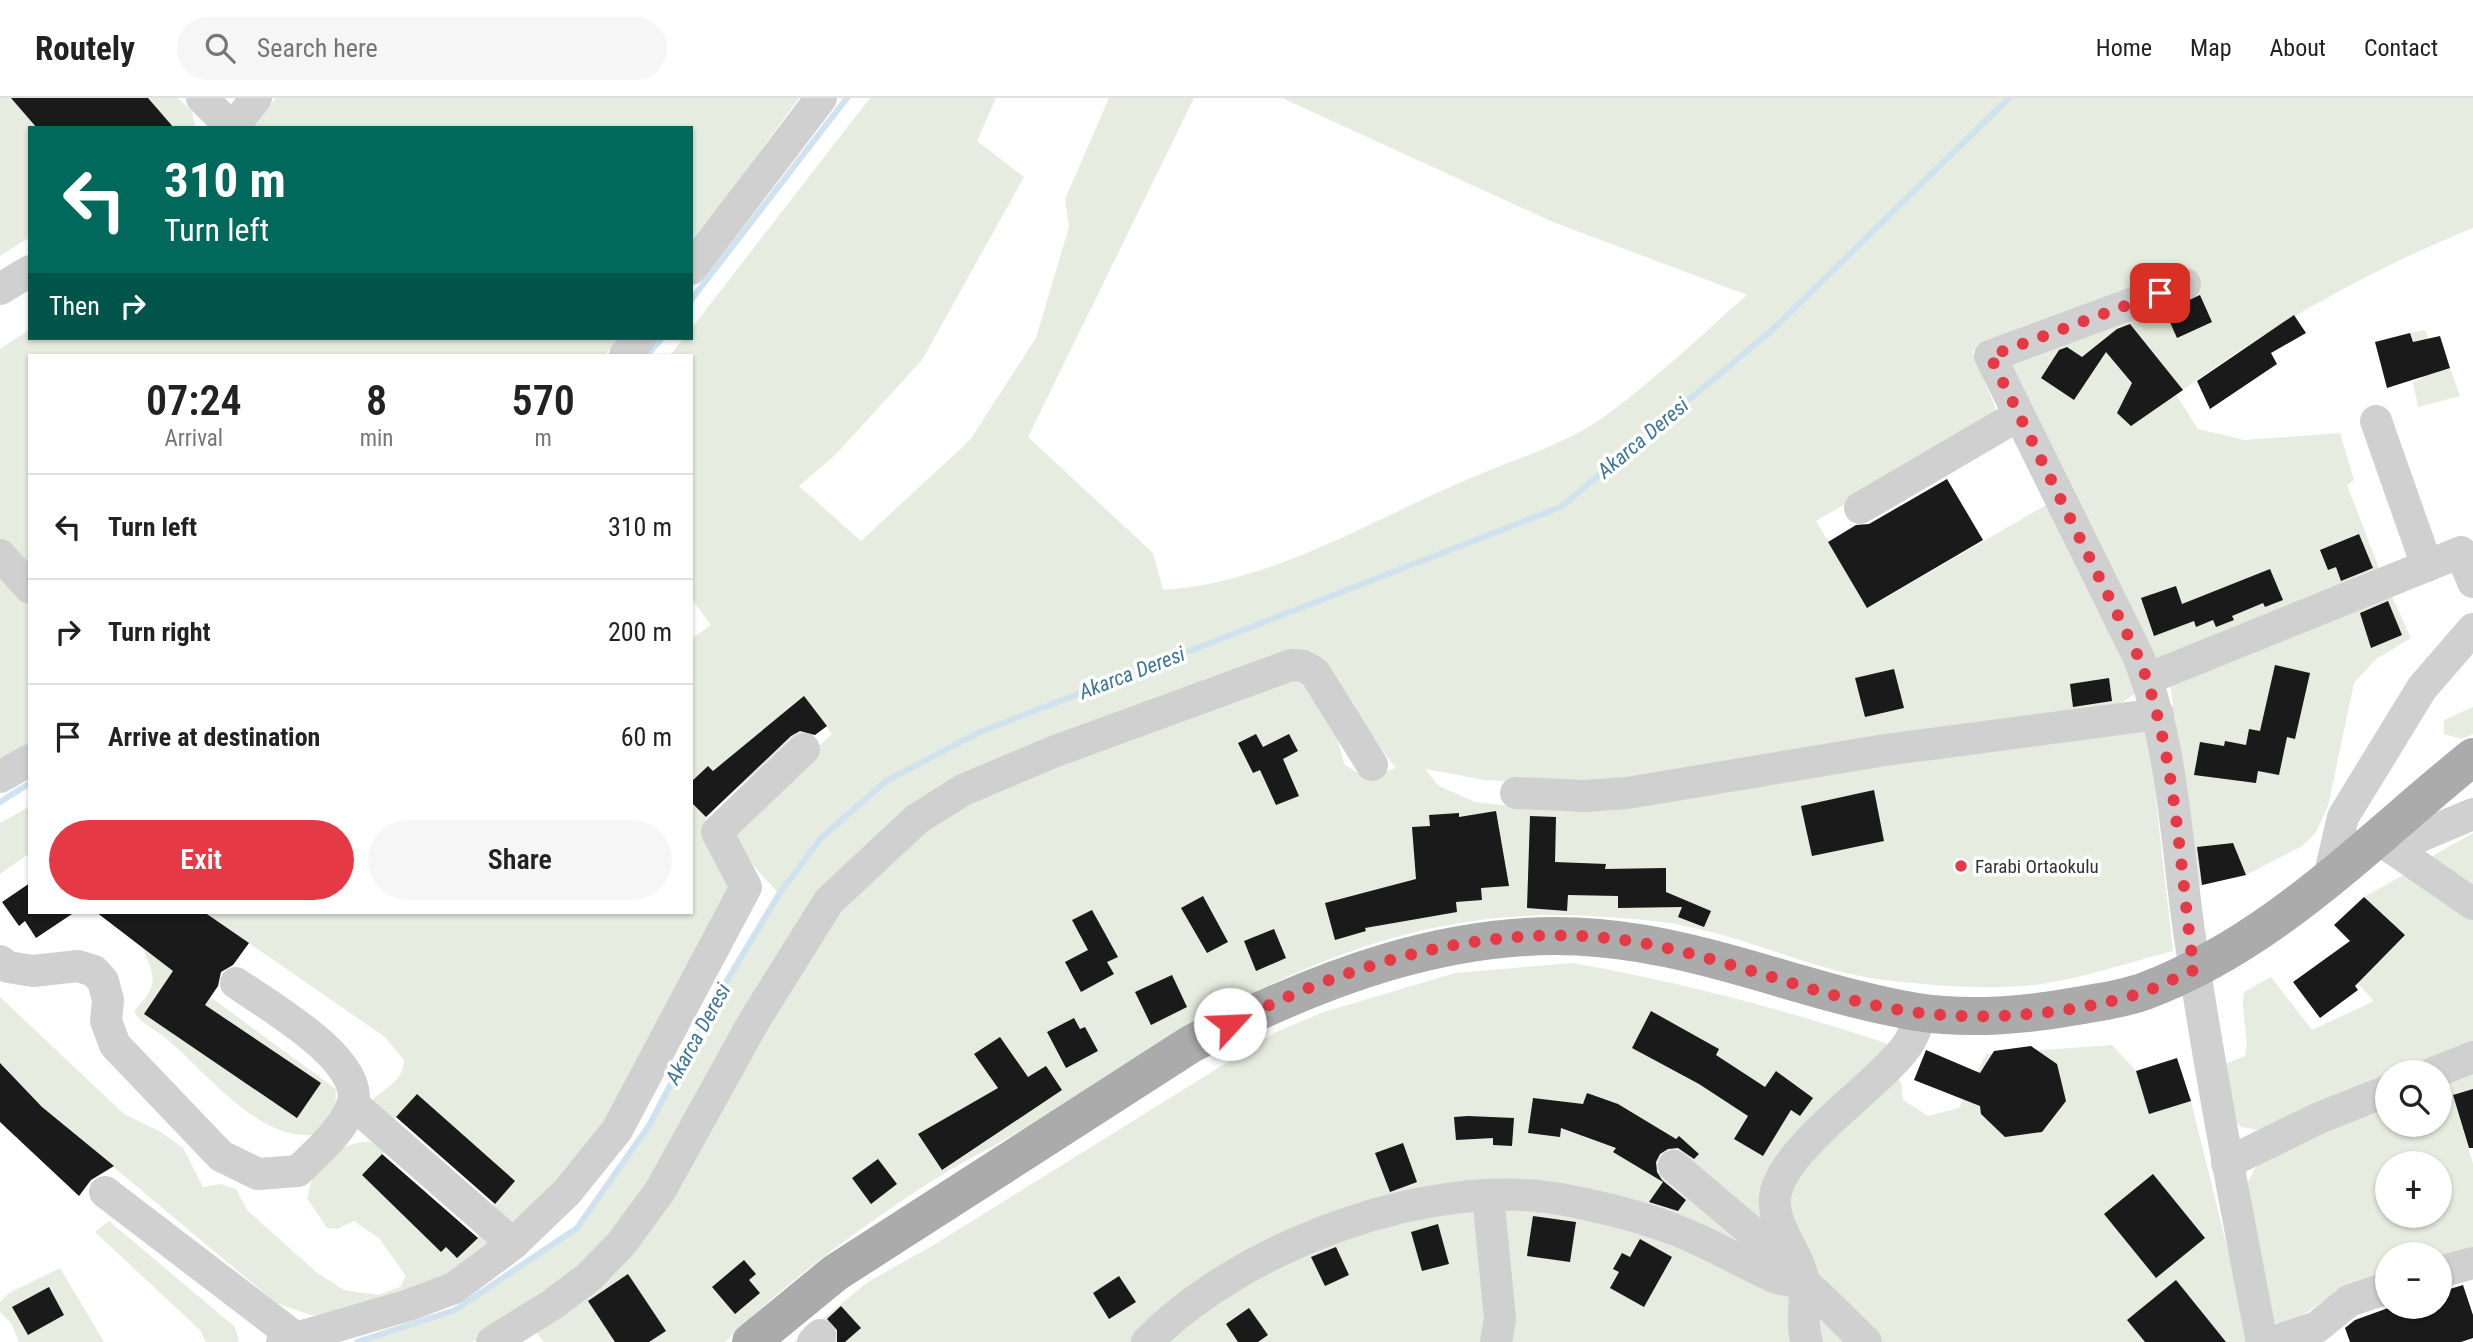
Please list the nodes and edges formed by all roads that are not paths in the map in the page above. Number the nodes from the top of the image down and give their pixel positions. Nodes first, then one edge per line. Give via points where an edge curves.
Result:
1 (202, 98) edge
2 (256, 98) edge
3 (821, 98) edge
4 (230, 126) edge
5 (234, 126) edge
6 (693, 266) edge
7 (28, 272) edge
8 (2185, 284) dead end
9 (0, 289) edge
10 (638, 340) edge
11 (626, 354) edge
12 (2018, 415) junction
13 (2376, 421) dead end
14 (1860, 508) dead end
15 (0, 555) edge
16 (2427, 566) junction
17 (2473, 582) edge
18 (28, 586) edge
19 (2473, 629) edge
20 (2147, 679) junction
21 (2158, 715) junction
22 (804, 749) dead end
23 (2473, 757) edge
24 (28, 761) edge
25 (1372, 765) dead end
26 (0, 777) edge
27 (2473, 779) edge
28 (1516, 793) dead end
29 (2473, 814) edge
30 (2392, 848) junction
31 (2328, 882) junction
32 (2473, 904) edge
33 (0, 961) edge
34 (2196, 978) junction
35 (236, 983) dead end
36 (1919, 1018) junction
37 (2473, 1057) edge
38 (2452, 1065) edge
39 (2375, 1096) edge
40 (353, 1104) junction
41 (2227, 1163) junction
42 (1674, 1166) dead end
43 (105, 1192) dead end
44 (1488, 1196) junction
45 (513, 1244) junction
46 (2473, 1263) edge
47 (2452, 1269) edge
48 (1804, 1284) junction
49 (2375, 1292) edge
50 (2323, 1335) edge
51 (289, 1340) edge
52 (492, 1342) edge
53 (751, 1342) edge
54 (778, 1342) edge
55 (1147, 1342) edge
56 (1496, 1342) edge
57 (1807, 1342) edge
58 (1866, 1342) edge
59 (2262, 1342) edge
60 (2273, 1342) edge

1 - 4 street
2 - 5 street
3 - 6 street
7 - 9 street
8 - 12 street via 1990,356
10 - 11 street
12 - 14 street
12 - 20 street
13 - 16 street
15 - 18 street
16 - 17 street via 2461,552
16 - 20 street
19 - 31 street via 2422,688 2343,817
20 - 21 street
21 - 28 street via 1885,750 1628,793
21 - 34 street
22 - 45 street via 717,832 746,887 617,1130 567,1192
23 - 31 main road
24 - 26 street
25 - 52 street via 1315,673 1291,665 1053,751 963,790 916,819 830,901 754,1021 660,1191 621,1244 571,1291
27 - 30 main road
29 - 30 street
30 - 32 street
30 - 34 main road via 2323,907 2242,961
31 - 34 main road
33 - 40 street via 33,971 78,966 94,971 103,981 108,1000 106,1021 115,1045 221,1156 258,1174 298,1171 332,1138
34 - 36 main road via 2041,1013
34 - 41 street
35 - 40 street via 330,1051 353,1085
36 - 48 street via 1906,1046 1889,1067 1829,1121 1777,1185 1774,1201
36 - 53 main road via 1694,954 1595,937 1504,938 1400,958 1310,988 1191,1044 835,1273
36 - 54 main road via 1848,1010 1717,975 1611,954 1542,952 1466,959 1381,981 1294,1012 1226,1051 904,1245
37 - 38 street
39 - 41 street
40 - 45 street
41 - 59 street
42 - 48 street via 1784,1259
43 - 51 street
44 - 48 street via 1563,1200 1619,1213 1676,1230 1776,1278
44 - 55 street via 1410,1208 1297,1242 1242,1268 1193,1301
44 - 56 street via 1500,1319
45 - 51 street via 454,1288
46 - 47 street
48 - 57 street
48 - 58 street
49 - 50 street via 2349,1301
50 - 60 street

